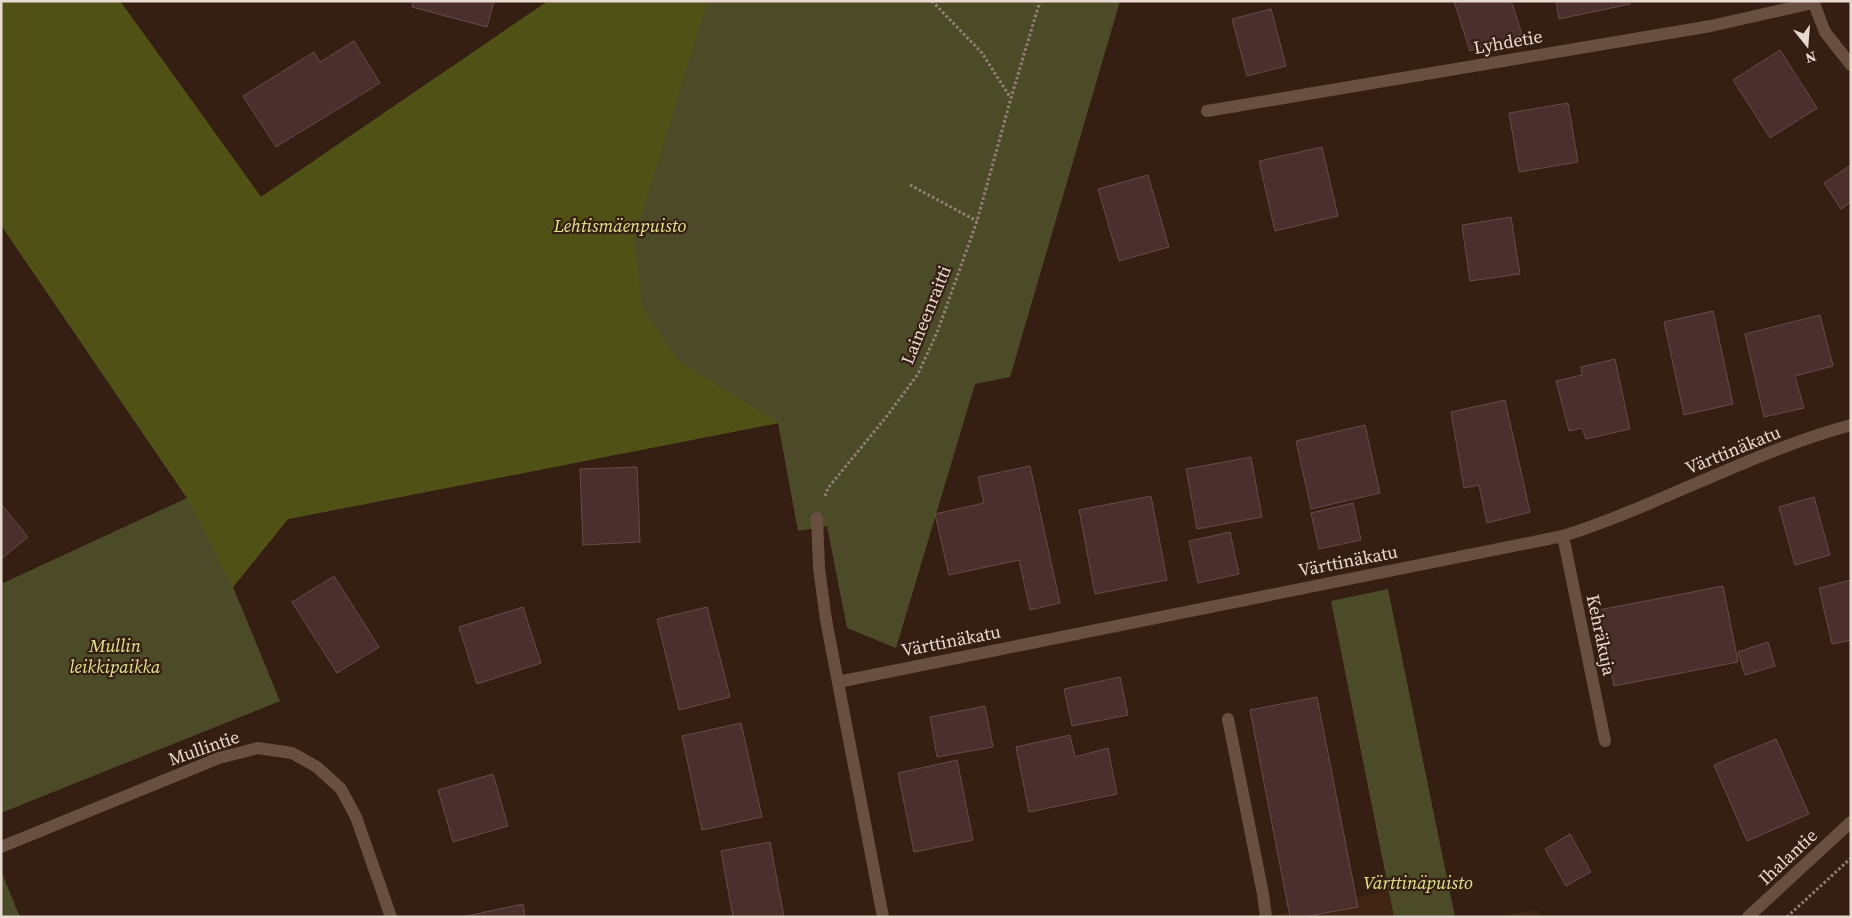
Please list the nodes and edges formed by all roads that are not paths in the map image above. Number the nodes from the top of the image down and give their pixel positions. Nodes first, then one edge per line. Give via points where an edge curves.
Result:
1 (1813, 2) edge
2 (1851, 65) edge
3 (1207, 111) dead end
4 (1851, 425) edge
5 (817, 518) road end
6 (1563, 536) junction
7 (838, 682) junction
8 (1228, 718) dead end
9 (1605, 741) dead end
10 (1851, 822) edge
11 (1, 847) edge
12 (391, 917) edge
13 (883, 917) edge
14 (1266, 917) edge
15 (1748, 917) edge

1 - 2 street via 1825,32
1 - 3 street, Lyhdetie via 1711,26
4 - 6 street, Värttinäkatu via 1771,453 1617,518
5 - 7 street via 819,568
6 - 7 street, Värttinäkatu
6 - 9 street, Kehräkuja
7 - 13 street
8 - 14 street
10 - 15 street, Ihalantie
11 - 12 street, Mullintie via 220,758 258,748 292,753 317,767 341,789 356,817

